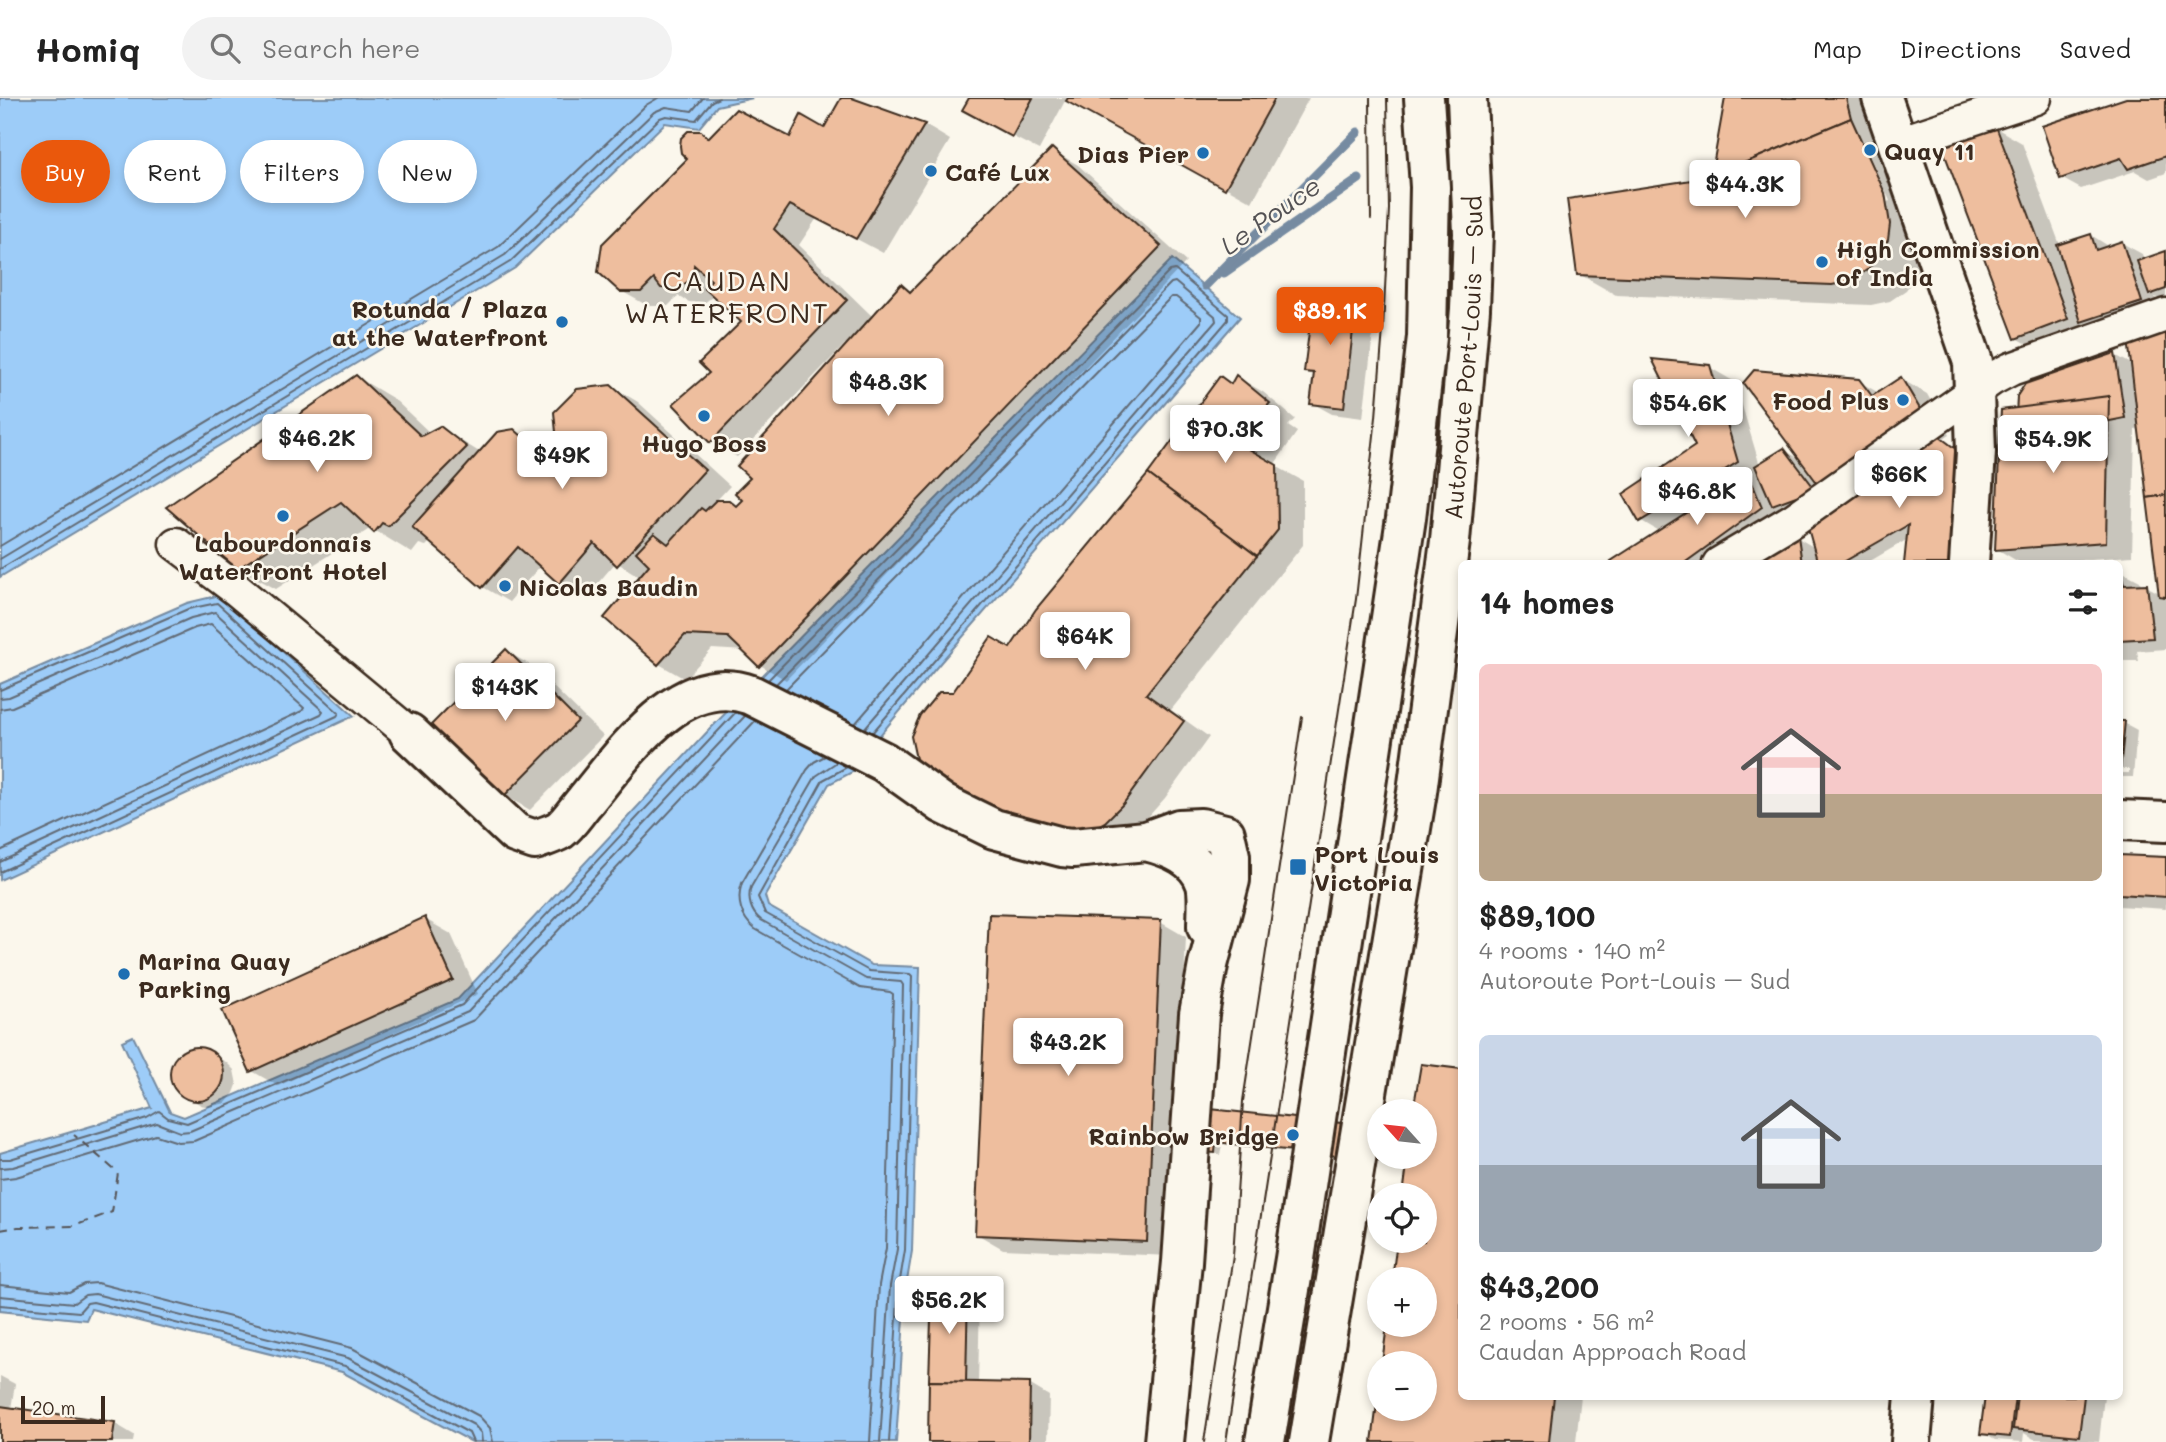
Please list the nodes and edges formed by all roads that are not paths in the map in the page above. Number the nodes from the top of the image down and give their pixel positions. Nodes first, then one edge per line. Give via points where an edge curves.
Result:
1 (1424, 98) edge
2 (1467, 98) edge
3 (1882, 98) edge
4 (2035, 98) edge
5 (1899, 144) junction
6 (2166, 315) edge
7 (1974, 391) junction
8 (176, 544) dead end
9 (1725, 560) edge
10 (1969, 560) edge
11 (409, 733) joint
12 (2123, 820) edge
13 (2166, 822) edge
14 (1915, 1400) edge
15 (1164, 1442) edge
16 (1265, 1442) edge
17 (1309, 1442) edge
18 (1911, 1442) edge

1 - 16 main road, Autoroute Port-Louis – Sud via 1430,187 1427,337 1406,518
2 - 17 main road, Autoroute Port-Louis – Sud via 1471,309 1450,541 1415,805
3 - 5 main road
4 - 5 street
5 - 7 main road via 1973,362
6 - 7 street via 2011,369
7 - 9 street via 1793,520
7 - 10 main road via 1976,453
8 - 11 street
11 - 15 main road via 515,833 535,840 561,829 639,735 673,707 705,692 737,690 884,762 943,804 994,829 1062,847 1146,841 1179,829 1225,834 1230,880 1199,1014
12 - 13 main road
14 - 18 main road

